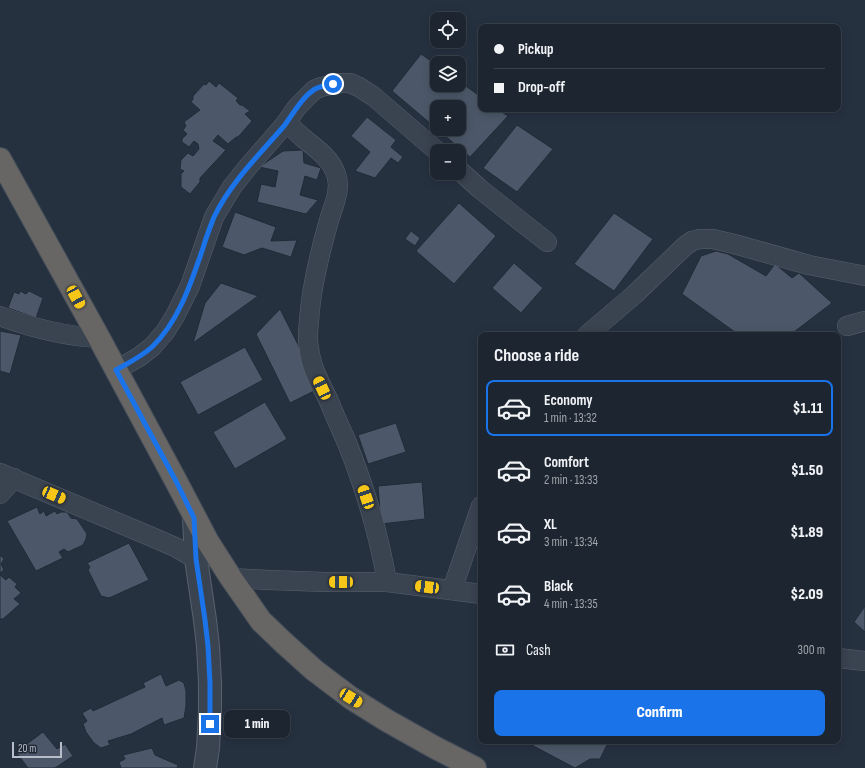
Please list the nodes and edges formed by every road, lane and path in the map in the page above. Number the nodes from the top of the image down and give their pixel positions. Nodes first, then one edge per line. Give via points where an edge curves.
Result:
1 (286, 123) junction
2 (430, 145) edge
3 (0, 159) edge
4 (466, 176) edge
5 (547, 242) dead end
6 (865, 276) edge
7 (0, 316) edge
8 (865, 320) edge
9 (847, 326) dead end
10 (591, 332) edge
11 (99, 338) junction
12 (116, 370) junction
13 (7, 475) edge
14 (0, 494) edge
15 (478, 515) edge
16 (194, 518) junction
17 (196, 559) junction
18 (231, 578) junction
19 (387, 582) junction
20 (452, 590) junction
21 (478, 594) edge
22 (841, 658) edge
23 (865, 661) edge
24 (205, 768) edge
25 (475, 768) edge

1 - 2 street via 314,90 321,86 350,83 373,96
1 - 12 street via 232,187 214,217 190,286 165,332 152,347
1 - 19 street via 318,149 337,175 337,197 328,222 310,302 308,347 316,374 347,444 370,508
3 - 11 highway
4 - 5 street
6 - 10 street via 809,265 713,239 700,239 685,246
7 - 11 street via 24,325
8 - 9 street
11 - 12 highway
12 - 16 highway
13 - 14 street
13 - 17 street via 175,547
15 - 20 street
16 - 17 street
16 - 18 highway
17 - 24 street via 208,646 210,683
18 - 19 street
18 - 25 highway via 262,621 314,670 386,720
19 - 20 street
20 - 21 street
22 - 23 street

